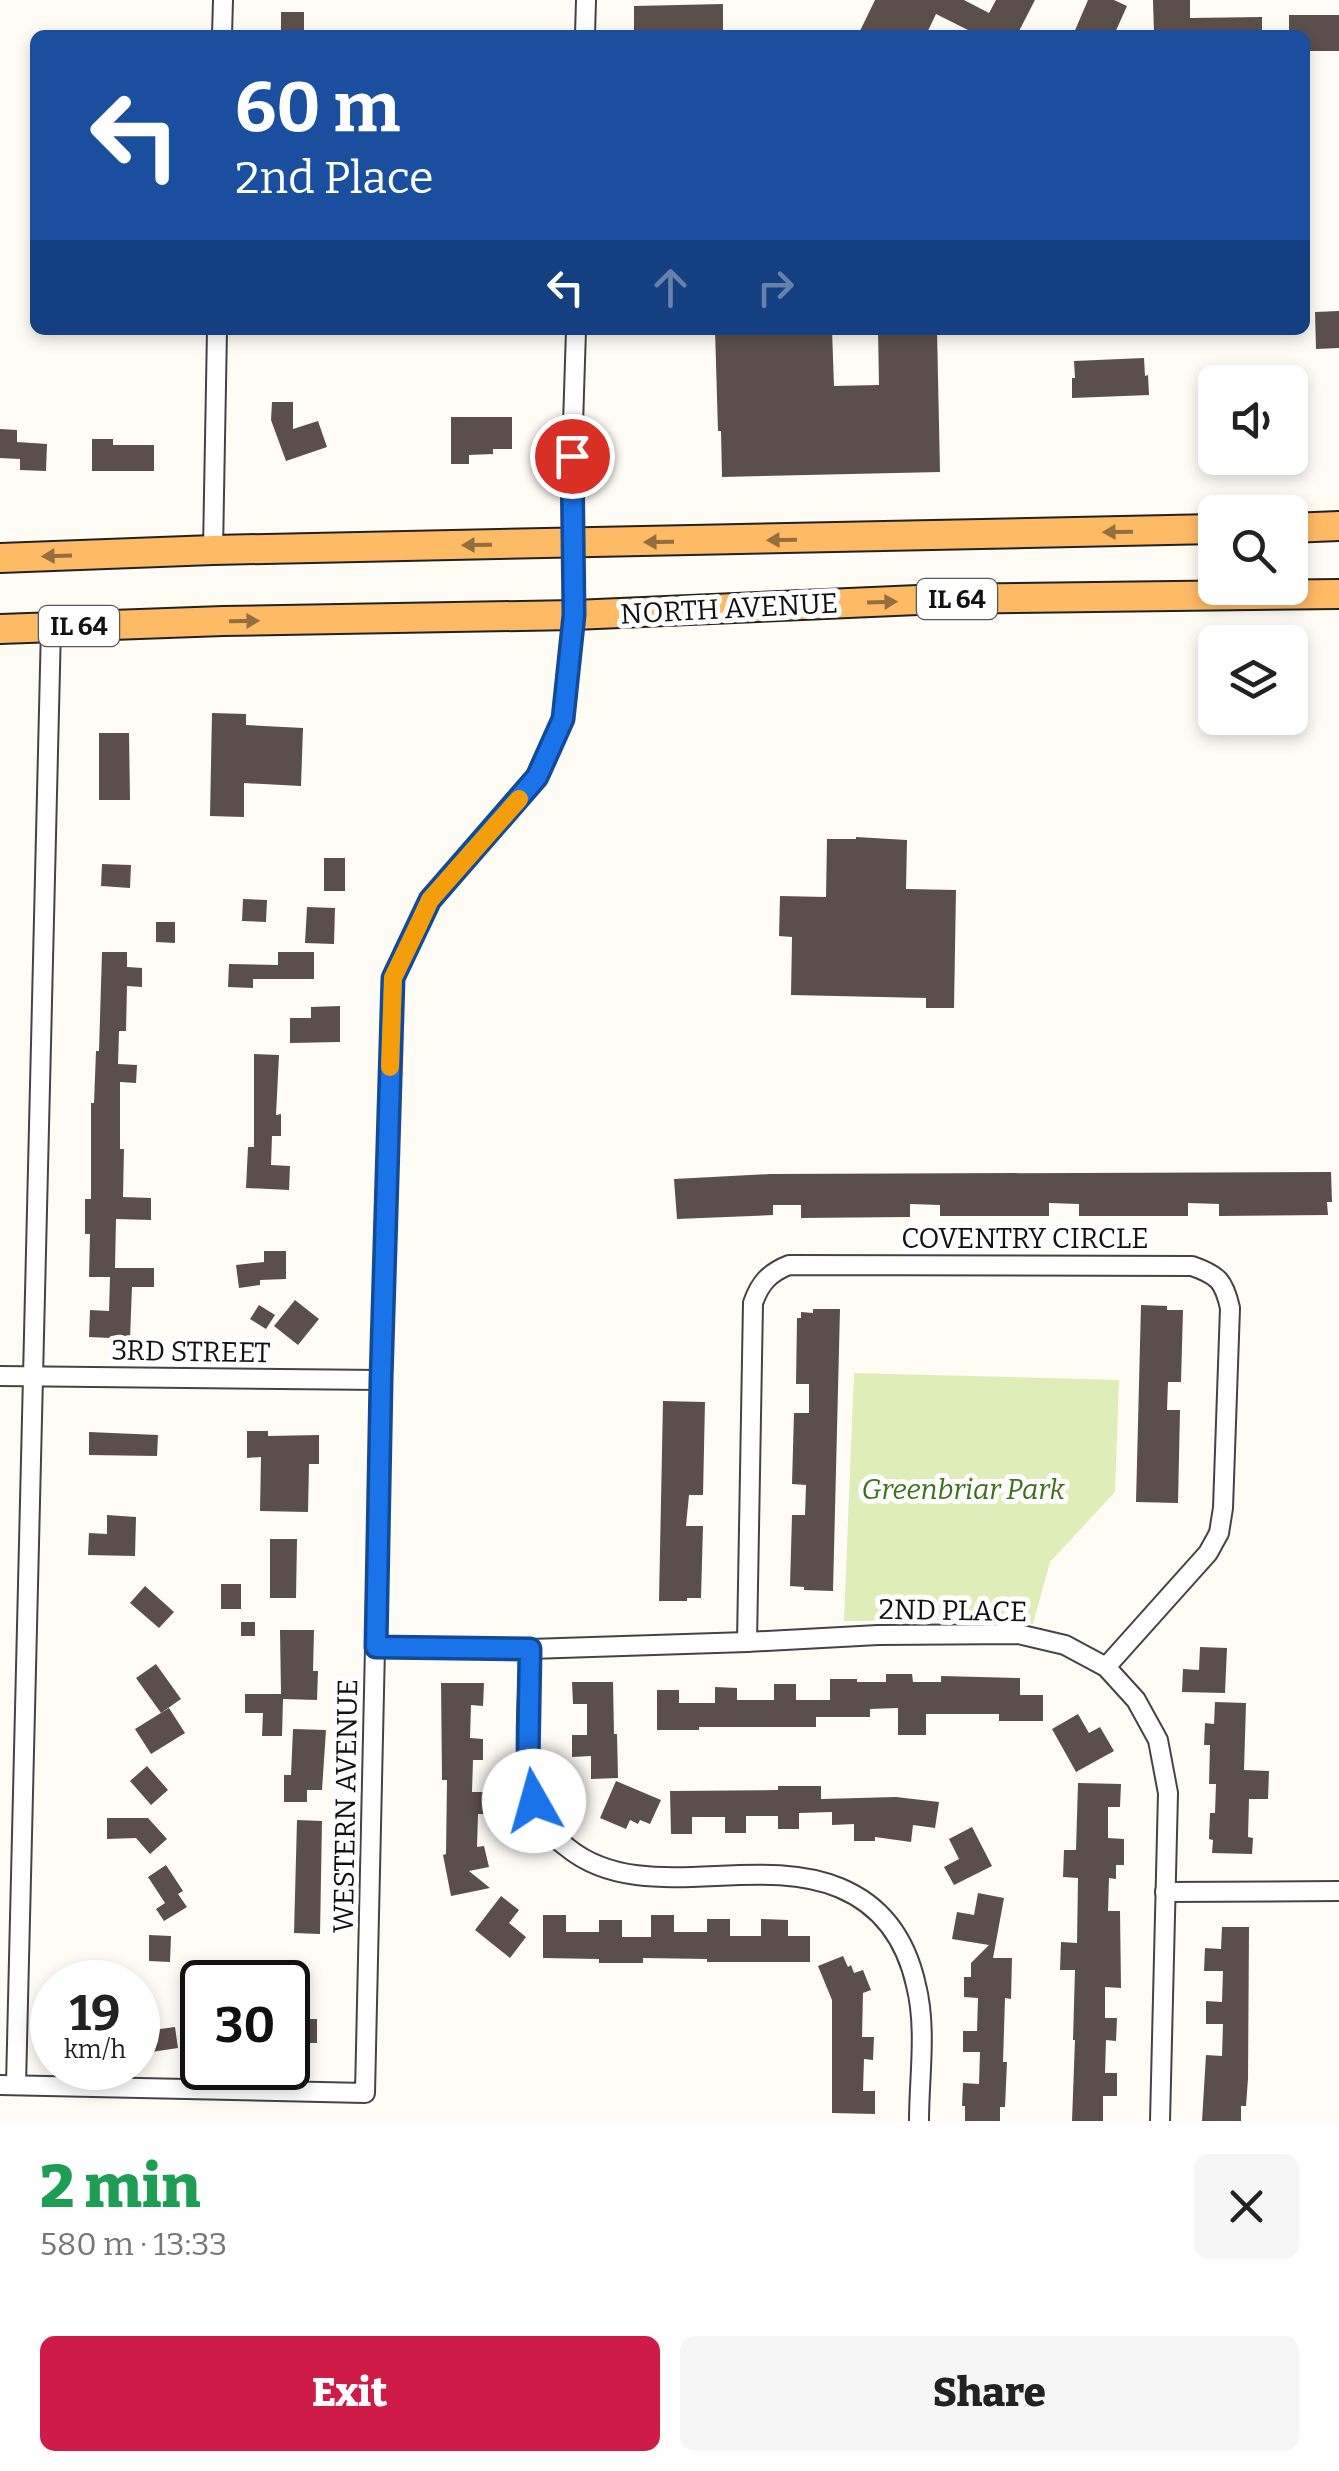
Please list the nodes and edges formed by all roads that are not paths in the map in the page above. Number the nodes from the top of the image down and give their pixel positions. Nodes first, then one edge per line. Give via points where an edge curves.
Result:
1 (223, 0) edge
2 (586, 0) edge
3 (222, 30) edge
4 (585, 30) edge
5 (217, 335) edge
6 (576, 335) edge
7 (1339, 526) edge
8 (1308, 527) edge
9 (1198, 530) edge
10 (575, 543) junction
11 (213, 550) junction
12 (0, 558) edge
13 (1339, 594) edge
14 (574, 615) junction
15 (51, 627) junction
16 (0, 629) edge
17 (0, 1376) edge
18 (33, 1377) junction
19 (381, 1380) junction
20 (748, 1642) junction
21 (376, 1647) junction
22 (530, 1649) junction
23 (1106, 1667) junction
24 (1165, 1892) junction
25 (1339, 1892) edge
26 (8, 2085) edge
27 (918, 2121) edge
28 (1160, 2121) edge

1 - 3 street
2 - 4 street
5 - 11 street
6 - 10 street, WESTERN AVENUE
7 - 8 main road
9 -> 10 main road
10 -> 11 main road
10 - 14 street, WESTERN AVENUE
11 -> 12 main road
14 -> 13 main road, NORTH AVENUE / IL 64 via 941,599
15 -> 14 main road, NORTH AVENUE / IL 64
14 - 19 street, WESTERN AVENUE via 563,719 537,777 430,900 393,978
15 - 16 main road, NORTH AVENUE / IL 64
15 - 18 street
17 - 18 street, 3RD STREET
18 - 19 street, 3RD STREET
18 - 26 street
19 - 21 street, WESTERN AVENUE
20 - 22 street, 2ND PLACE
20 - 23 street, 2ND PLACE via 1018,1634
20 - 23 street, COVENTRY CIRCLE via 753,1303 774,1271 790,1265 1192,1266 1213,1273 1230,1308 1218,1534
21 - 22 street, 2ND PLACE
21 - 26 street, WESTERN AVENUE via 365,2093
22 - 27 street via 528,1764 534,1801 544,1826 574,1853 630,1876 786,1874 824,1881 881,1913 906,1952 917,1986
23 - 24 street, 2ND PLACE via 1136,1700 1158,1740 1168,1793
24 - 25 street
24 - 28 street, 2ND PLACE

